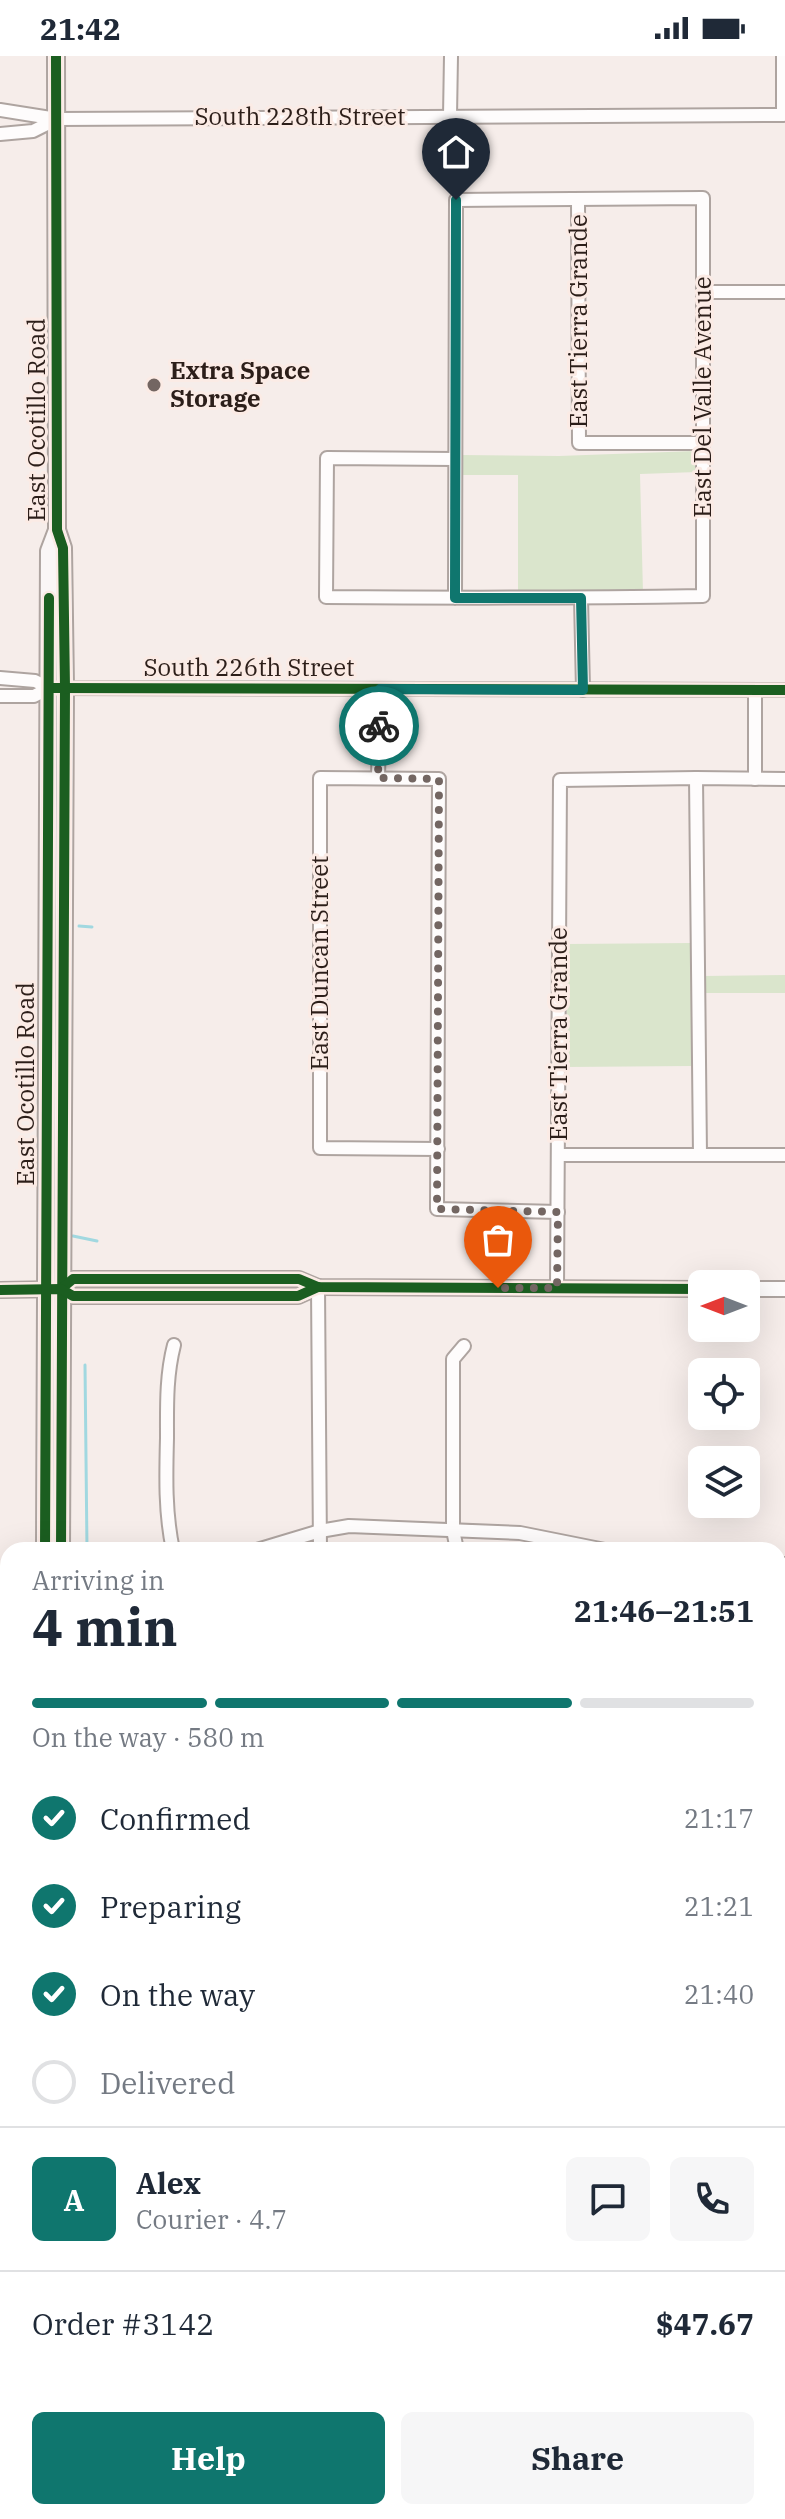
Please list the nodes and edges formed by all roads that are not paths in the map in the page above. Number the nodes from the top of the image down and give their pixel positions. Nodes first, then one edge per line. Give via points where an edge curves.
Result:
1 (56, 56) edge
2 (451, 56) edge
3 (783, 56) edge
4 (0, 110) edge
5 (783, 115) edge
6 (450, 116) junction
7 (57, 119) junction
8 (0, 134) edge
9 (578, 199) junction
10 (703, 292) junction
11 (785, 292) edge
12 (703, 443) junction
13 (455, 459) junction
14 (455, 598) junction
15 (581, 598) junction
16 (0, 678) edge
17 (57, 688) junction
18 (380, 689) junction
19 (583, 690) junction
20 (755, 690) junction
21 (785, 690) edge
22 (0, 696) edge
23 (378, 778) junction
24 (696, 778) junction
25 (755, 779) junction
26 (785, 779) edge
27 (438, 1149) junction
28 (559, 1155) junction
29 (700, 1155) junction
30 (785, 1155) edge
31 (558, 1212) junction
32 (318, 1287) junction
33 (557, 1288) junction
34 (53, 1289) junction
35 (688, 1289) edge
36 (760, 1289) edge
37 (785, 1289) edge
38 (0, 1290) edge
39 (174, 1345) dead end
40 (464, 1346) dead end
41 (453, 1530) junction
42 (320, 1531) junction
43 (45, 1542) edge
44 (61, 1542) edge
45 (172, 1542) edge
46 (284, 1542) edge
47 (320, 1542) edge
48 (455, 1542) edge
49 (565, 1542) edge

1 - 7 main road, East Ocotillo Road
2 - 6 street
3 - 5 street
4 - 7 street, South 228th Street
5 - 6 street, South 228th Street
6 - 7 street, South 228th Street
7 - 8 street, South 228th Street via 33,131
7 - 17 main road, East Ocotillo Road via 57,530 49,551
9 - 10 street, East Del Valle Avenue via 703,198
9 - 12 street, East Tierra Grande via 579,443
9 - 13 street via 456,200
10 - 11 street
10 - 12 street, East Del Valle Avenue
12 - 15 street, East Del Valle Avenue via 703,596
13 - 14 street
13 - 14 street via 327,458 326,597
14 - 15 street
15 - 19 street
16 - 17 street
17 - 18 street, South 226th Street
17 - 22 street via 34,696
17 - 34 main road, East Ocotillo Road
18 - 19 street, South 226th Street
18 - 23 street
19 - 20 street, South 226th Street
20 - 21 street, South 226th Street
20 - 25 street
23 - 27 street via 439,779
23 - 27 street, East Duncan Street via 320,778 320,1148
24 - 25 street
24 - 28 street, East Tierra Grande via 560,780
24 - 29 street
25 - 26 street
27 - 31 street via 437,1209
28 - 29 street
28 - 31 street, East Tierra Grande
29 - 30 street
31 - 33 street, East Tierra Grande
32 - 33 street
32 - 34 street via 298,1296 73,1296
32 - 42 street
33 - 35 street
34 - 38 street
34 - 43 main road, East Ocotillo Road
34 - 44 main road, East Ocotillo Road
36 - 37 street
39 - 45 street via 168,1369 166,1479
40 - 41 street via 453,1359
41 - 42 street via 349,1526
41 - 48 street
41 - 49 street via 520,1533
42 - 46 street
42 - 47 street

